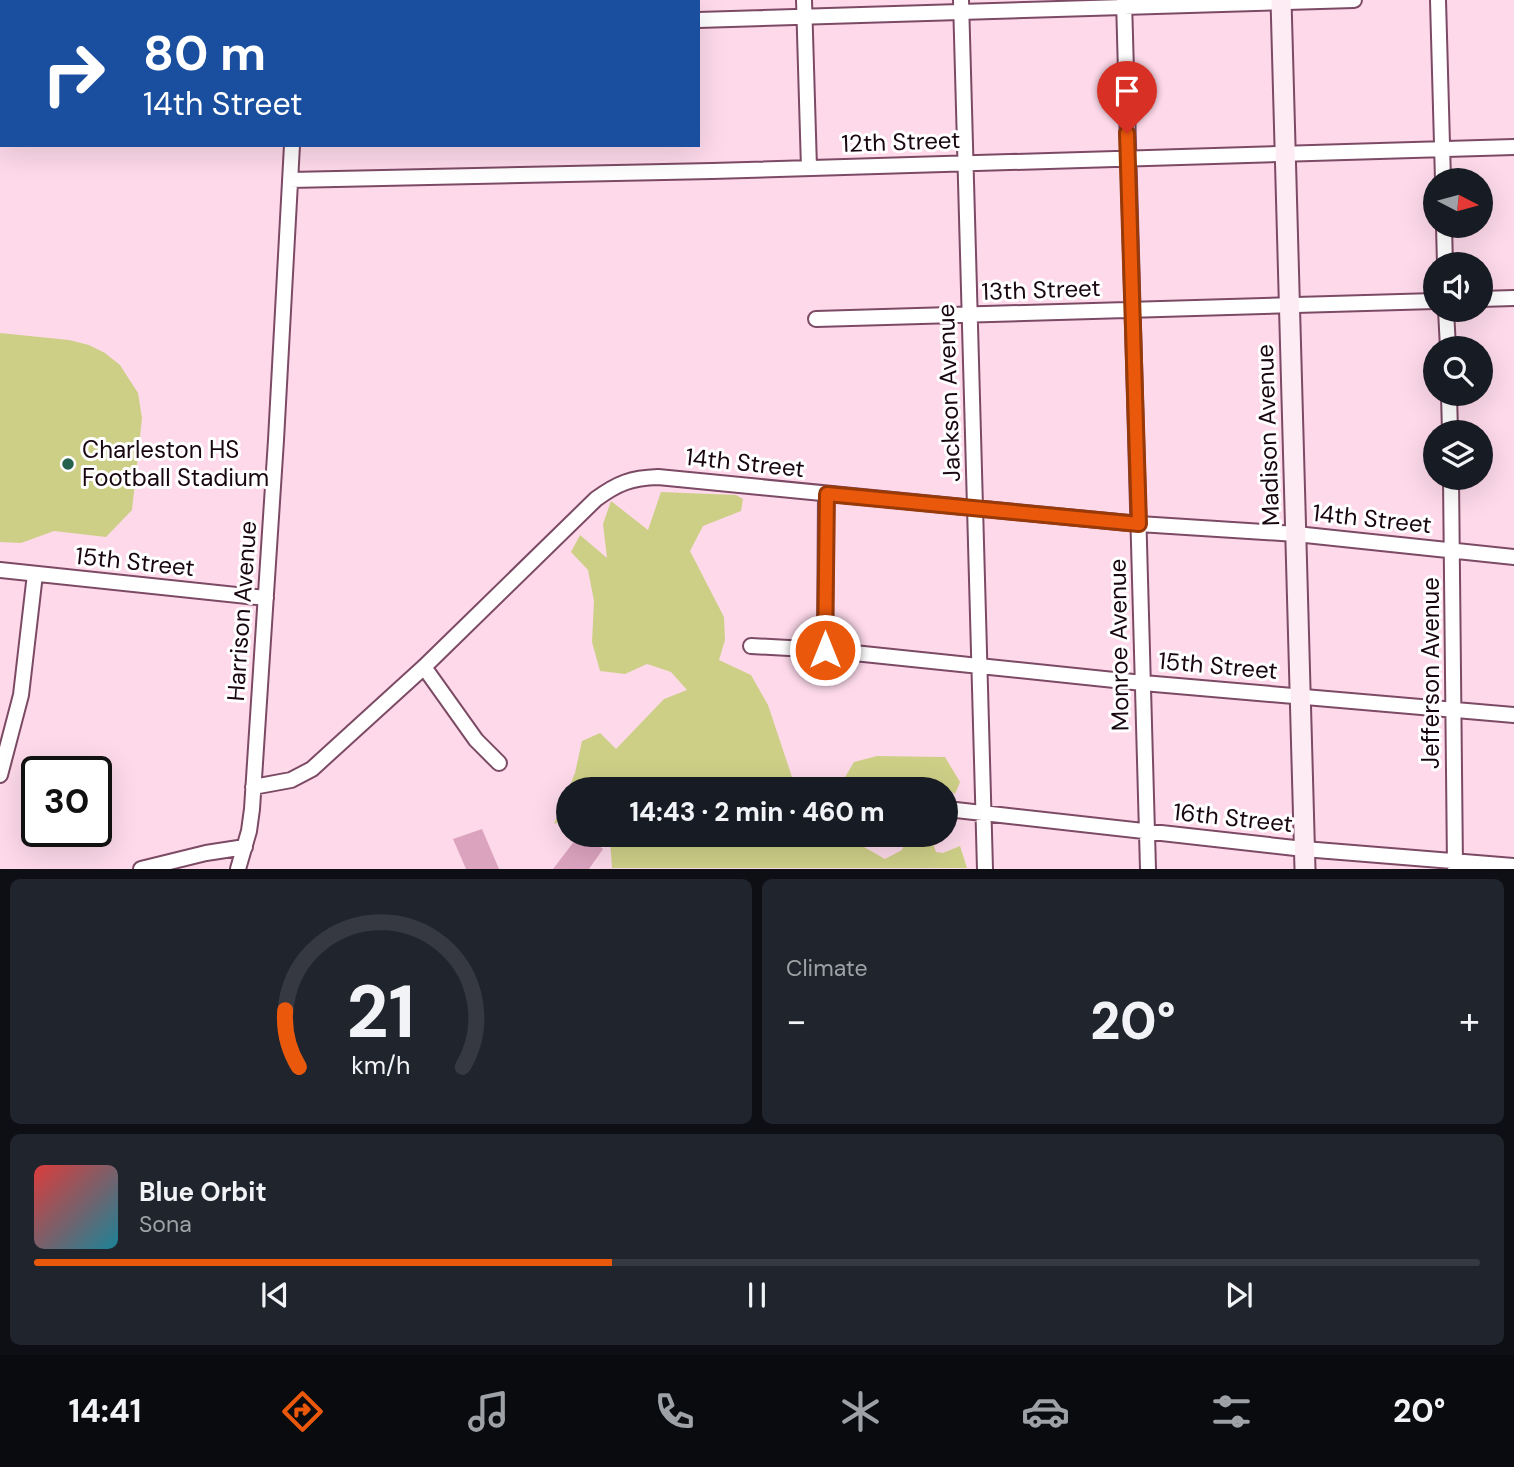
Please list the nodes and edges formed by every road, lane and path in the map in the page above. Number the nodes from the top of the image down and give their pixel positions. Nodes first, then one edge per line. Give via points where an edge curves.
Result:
1 (804, 0) edge
2 (1354, 0) edge
3 (1438, 0) edge
4 (1281, 1) edge
5 (1124, 3) edge
6 (961, 6) edge
7 (804, 16) junction
8 (700, 20) edge
9 (292, 147) edge
10 (1514, 147) edge
11 (1442, 149) junction
12 (1285, 154) junction
13 (1128, 158) junction
14 (965, 163) junction
15 (809, 168) junction
16 (1443, 168) edge
17 (290, 180) junction
18 (1514, 298) edge
19 (1493, 299) edge
20 (1423, 301) edge
21 (1289, 305) junction
22 (1132, 310) junction
23 (970, 314) junction
24 (816, 319) dead end
25 (1451, 490) edge
26 (827, 494) junction
27 (975, 509) junction
28 (1139, 524) junction
29 (1296, 534) junction
30 (1453, 551) junction
31 (1514, 557) edge
32 (0, 570) edge
33 (35, 574) junction
34 (266, 598) junction
35 (751, 646) dead end
36 (825, 650) junction
37 (979, 665) junction
38 (424, 667) junction
39 (1143, 683) junction
40 (1300, 696) junction
41 (1454, 709) junction
42 (1514, 715) edge
43 (499, 763) dead end
44 (0, 775) edge
45 (253, 787) junction
46 (958, 810) edge
47 (984, 813) junction
48 (1147, 831) junction
49 (245, 848) junction
50 (1305, 859) edge
51 (1455, 864) edge
52 (1514, 866) edge
53 (141, 869) edge
54 (238, 869) edge
55 (985, 869) edge
56 (1148, 869) edge

1 - 7 street
2 - 4 street
3 - 11 street
4 - 5 street
4 - 12 street, Madison Avenue
5 - 6 street
5 - 13 street, Monroe Avenue
6 - 7 street
6 - 14 street, Jackson Avenue
7 - 8 street
7 - 15 street
9 - 17 street, Harrison Avenue
10 - 11 street, 12th Street
11 - 12 street, 12th Street
11 - 16 street
12 - 13 street, 12th Street
12 - 21 street, Madison Avenue
13 - 14 street, 12th Street
13 - 22 street, Monroe Avenue
14 - 15 street, 12th Street
14 - 23 street, Jackson Avenue
15 - 17 street, 12th Street
17 - 34 street, Harrison Avenue
18 - 19 street
20 - 21 street, 13th Street
21 - 22 street, 13th Street
21 - 29 street, Madison Avenue
22 - 23 street, 13th Street
22 - 28 street, Monroe Avenue
23 - 24 street, 13th Street
23 - 27 street, Jackson Avenue
25 - 30 street, Jefferson Avenue
26 - 27 street, 14th Street
26 - 36 street
26 - 38 street, 14th Street via 658,477 615,485
27 - 28 street, 14th Street
27 - 37 street, Jackson Avenue
28 - 29 street, 14th Street
28 - 39 street, Monroe Avenue
29 - 30 street, 14th Street
29 - 40 street, Madison Avenue
30 - 31 street, 14th Street
30 - 41 street, Jefferson Avenue
32 - 33 street, 15th Street
33 - 34 street, 15th Street
33 - 44 street via 21,695
34 - 45 street, Harrison Avenue
35 - 36 street, 15th Street
36 - 37 street, 15th Street
37 - 39 street, 15th Street
37 - 47 street, Jackson Avenue
38 - 43 street via 476,740
38 - 45 street, 14th Street via 312,769 291,780
39 - 40 street, 15th Street
39 - 48 street, Monroe Avenue
40 - 41 street, 15th Street
40 - 50 street, Madison Avenue
41 - 42 street, 15th Street
41 - 51 street, Jefferson Avenue
45 - 49 street, Harrison Avenue
46 - 47 street, 16th Street
47 - 48 street, 16th Street
47 - 55 street, Jackson Avenue
48 - 50 street, 16th Street
48 - 56 street, Monroe Avenue
49 - 53 street
49 - 54 street, Harrison Avenue
50 - 51 street, 16th Street
51 - 52 street, 16th Street

